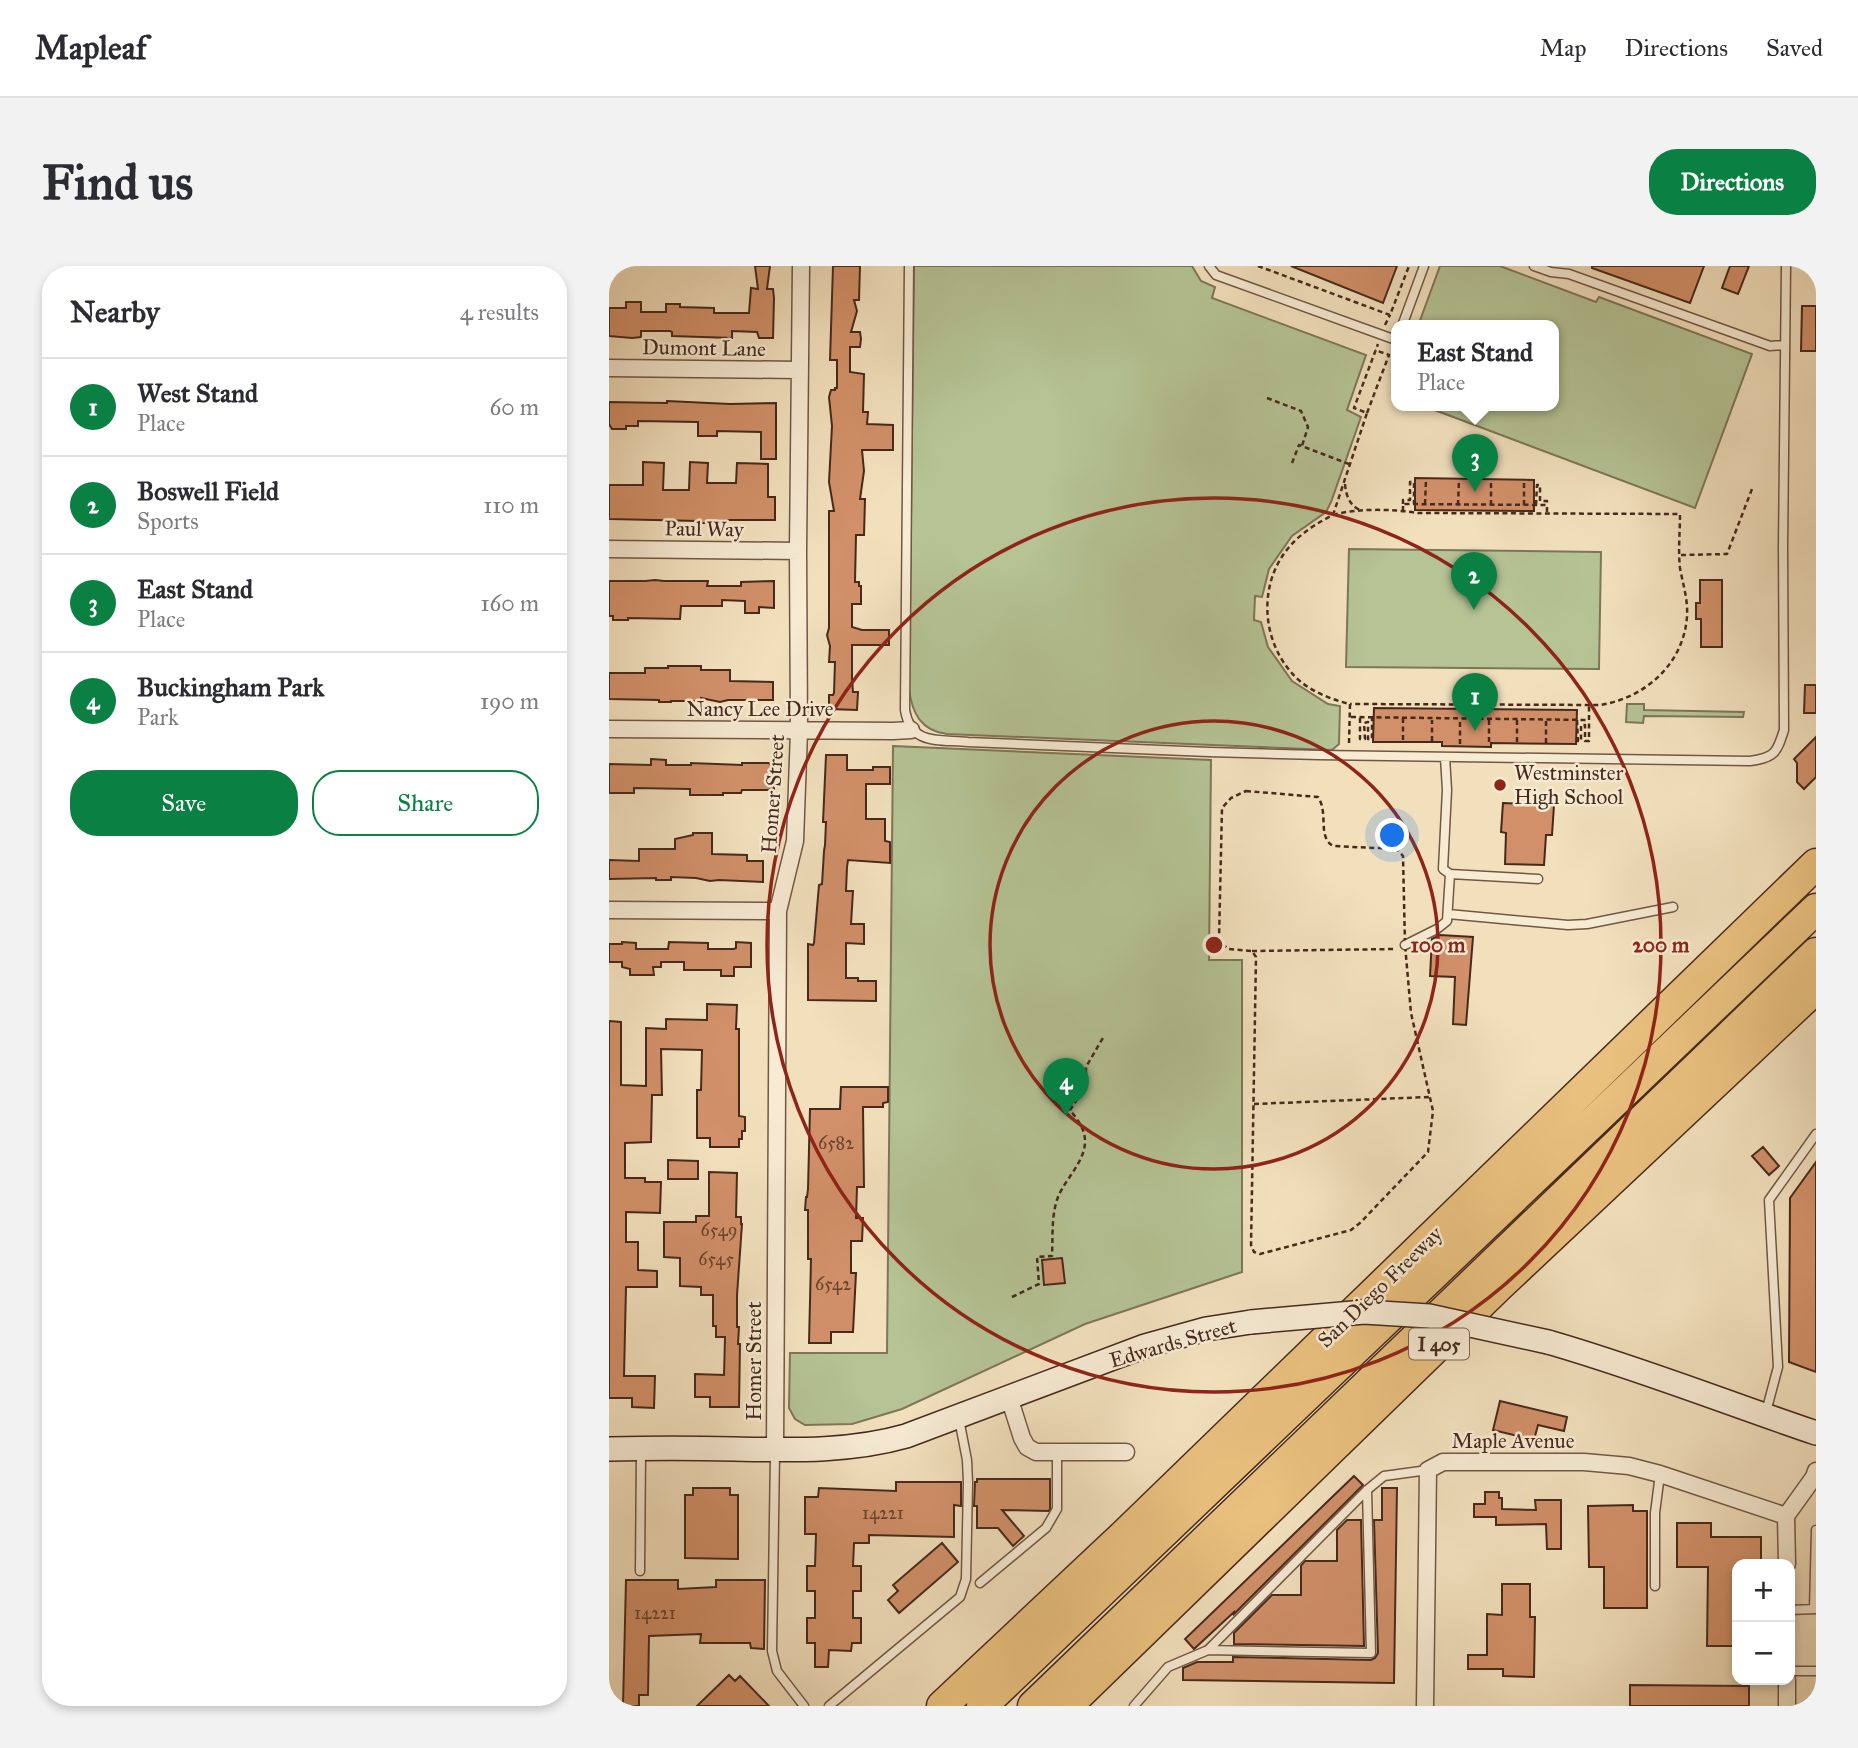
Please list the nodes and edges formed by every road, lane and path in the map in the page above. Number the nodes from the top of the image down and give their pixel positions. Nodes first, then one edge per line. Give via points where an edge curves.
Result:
1 (801, 266) edge
2 (909, 266) edge
3 (1209, 266) edge
4 (1258, 266) edge
5 (1409, 266) edge
6 (1424, 266) edge
7 (1534, 266) edge
8 (1786, 266) edge
9 (1390, 315) junction
10 (1404, 320) edge
11 (1381, 335) junction
12 (1391, 338) edge
13 (1785, 345) junction
14 (1375, 350) junction
15 (609, 368) edge
16 (799, 370) junction
17 (1267, 398) dead end
18 (1367, 413) junction
19 (1302, 446) junction
20 (1293, 463) dead end
21 (1349, 464) junction
22 (1345, 479) junction
23 (1426, 480) dead end
24 (1459, 480) dead end
25 (1491, 480) dead end
26 (1524, 481) dead end
27 (1752, 489) dead end
28 (1403, 504) junction
29 (1413, 504) junction
30 (1425, 504) junction
31 (1458, 505) junction
32 (1491, 505) junction
33 (1524, 505) junction
34 (1536, 505) junction
35 (1547, 505) junction
36 (1363, 511) junction
37 (1403, 511) junction
38 (1547, 513) junction
39 (1333, 515) junction
40 (609, 549) edge
41 (798, 551) junction
42 (1680, 555) junction
43 (1350, 704) junction
44 (1589, 705) junction
45 (1350, 717) junction
46 (1360, 718) junction
47 (1372, 718) junction
48 (1403, 718) junction
49 (1432, 718) junction
50 (1460, 719) junction
51 (1489, 719) junction
52 (1517, 719) junction
53 (1546, 719) junction
54 (1577, 720) junction
55 (1589, 720) junction
56 (609, 729) edge
57 (911, 730) junction
58 (799, 731) junction
59 (1403, 741) dead end
60 (1432, 741) dead end
61 (1489, 742) dead end
62 (1517, 743) dead end
63 (1546, 743) dead end
64 (1460, 744) dead end
65 (1349, 755) junction
66 (1445, 757) junction
67 (1816, 864) edge
68 (1450, 874) junction
69 (1538, 879) dead end
70 (1673, 907) dead end
71 (1816, 909) edge
72 (609, 910) edge
73 (778, 911) junction
74 (1448, 914) junction
75 (1406, 947) junction
76 (1252, 951) junction
77 (1816, 953) edge
78 (1816, 988) edge
79 (1104, 1036) dead end
80 (1430, 1097) junction
81 (1254, 1104) junction
82 (1816, 1134) edge
83 (1012, 1297) dead end
84 (1009, 1397) junction
85 (958, 1416) junction
86 (1765, 1416) junction
87 (1816, 1433) edge
88 (609, 1449) edge
89 (642, 1449) junction
90 (775, 1450) junction
91 (1057, 1452) junction
92 (1126, 1452) dead end
93 (1428, 1470) junction
94 (1816, 1471) edge
95 (1660, 1474) junction
96 (1367, 1490) junction
97 (1786, 1516) junction
98 (1816, 1530) edge
99 (1787, 1559) edge
100 (640, 1571) dead end
101 (980, 1583) dead end
102 (1655, 1586) dead end
103 (1815, 1609) edge
104 (1795, 1610) edge
105 (1208, 1650) junction
106 (1795, 1671) edge
107 (1816, 1671) edge
108 (1787, 1685) edge
109 (804, 1706) edge
110 (829, 1706) edge
111 (941, 1706) edge
112 (982, 1706) edge
113 (1033, 1706) edge
114 (1067, 1706) edge
115 (1134, 1706) edge
116 (1425, 1706) edge
117 (1787, 1706) edge

1 - 16 street, Homer Street
2 - 57 lane via 905,710
3 - 11 lane via 1216,275
4 - 9 path
5 - 9 path
6 - 10 lane
7 - 13 lane via 1569,274 1770,346
8 - 13 lane
9 - 11 path
11 - 12 lane
11 - 14 path
13 - 66 lane via 1784,730 1778,749 1762,760 1751,761
14 - 18 path via 1354,408
14 - 18 path via 1389,355
15 - 16 street, Dumont Lane
16 - 41 street, Homer Street
17 - 19 path via 1301,411 1308,427
18 - 21 path
19 - 20 path
19 - 21 path
21 - 22 path
22 - 36 path via 1350,502
22 - 39 path
23 - 30 path
24 - 31 path
25 - 32 path
26 - 33 path
27 - 42 path via 1727,554
28 - 29 path
28 - 29 path via 1410,500 1410,482 1414,482
28 - 37 path
29 - 30 path
30 - 31 path
31 - 32 path
32 - 33 path
33 - 34 path
34 - 35 path
34 - 35 path via 1537,485 1539,501 1548,501
35 - 38 path
36 - 37 path
36 - 39 path
37 - 38 path
38 - 42 path via 1680,514
39 - 43 path via 1304,532 1281,557 1269,586 1267,617 1278,653 1295,676 1319,693
40 - 41 street, Paul Way
41 - 58 street, Homer Street
42 - 44 path via 1687,618 1678,651 1638,694
43 - 44 path
43 - 45 path
44 - 55 path
45 - 46 path
45 - 65 path
46 - 47 path
46 - 47 path via 1360,739 1364,739 1364,723 1368,723 1368,740 1372,739
47 - 48 path
48 - 49 path
48 - 59 path
49 - 50 path
49 - 60 path
50 - 51 path
50 - 64 path
51 - 52 path
51 - 61 path
52 - 53 path
52 - 62 path
53 - 54 path
53 - 63 path
54 - 55 path
54 - 55 path via 1578,741 1581,725 1585,725 1585,741 1589,741
56 - 58 street, Nancy Lee Drive
57 - 58 street, Nancy Lee Drive
57 - 65 lane via 928,738 968,742
58 - 73 street, Homer Street via 795,841
65 - 66 lane
66 - 68 lane via 1443,869
67 - 111 highway, San Diego Freeway via 1125,1534
68 - 69 lane
68 - 74 lane
70 - 74 lane via 1568,925
71 - 112 highway
72 - 73 street
73 - 90 street, Homer Street
74 - 75 lane via 1437,929
75 - 76 path
75 - 76 path via 1403,856 1397,849 1328,843 1324,805 1318,797 1246,791 1222,808 1219,940 1228,949
75 - 80 path via 1411,1013
76 - 81 path via 1256,957
77 - 113 highway
78 - 114 highway, I 405 via 1499,1286
79 - 83 path via 1086,1067 1086,1086 1070,1110 1083,1129 1084,1145 1059,1196 1052,1256 1037,1258 1039,1284
80 - 81 path
80 - 81 path via 1433,1111 1428,1152 1360,1223 1350,1230 1260,1254 1251,1245
82 - 86 lane via 1769,1200 1778,1367
84 - 85 street, Edwards Street
84 - 86 street, Edwards Street, bridge via 1145,1346 1206,1329 1364,1312 1429,1316 1548,1342
84 - 91 street via 1027,1447
85 - 90 street, Edwards Street via 873,1444
85 - 110 lane via 968,1483 965,1579 960,1597
86 - 87 street, Edwards Street
88 - 89 street, Edwards Street
89 - 90 street, Edwards Street
89 - 100 lane
90 - 109 lane via 772,1651 777,1671
91 - 92 street
91 - 101 lane via 1057,1510 1046,1528
93 - 95 street, Maple Avenue via 1443,1462 1584,1462
93 - 96 lane via 1384,1476
93 - 116 street, Maple Avenue
94 - 97 street
95 - 97 street, Maple Avenue
95 - 102 lane
96 - 105 lane
96 - 105 lane via 1371,1653
97 - 99 street
98 - 103 lane
103 - 104 lane
105 - 115 lane via 1168,1667
106 - 107 lane
108 - 117 street

